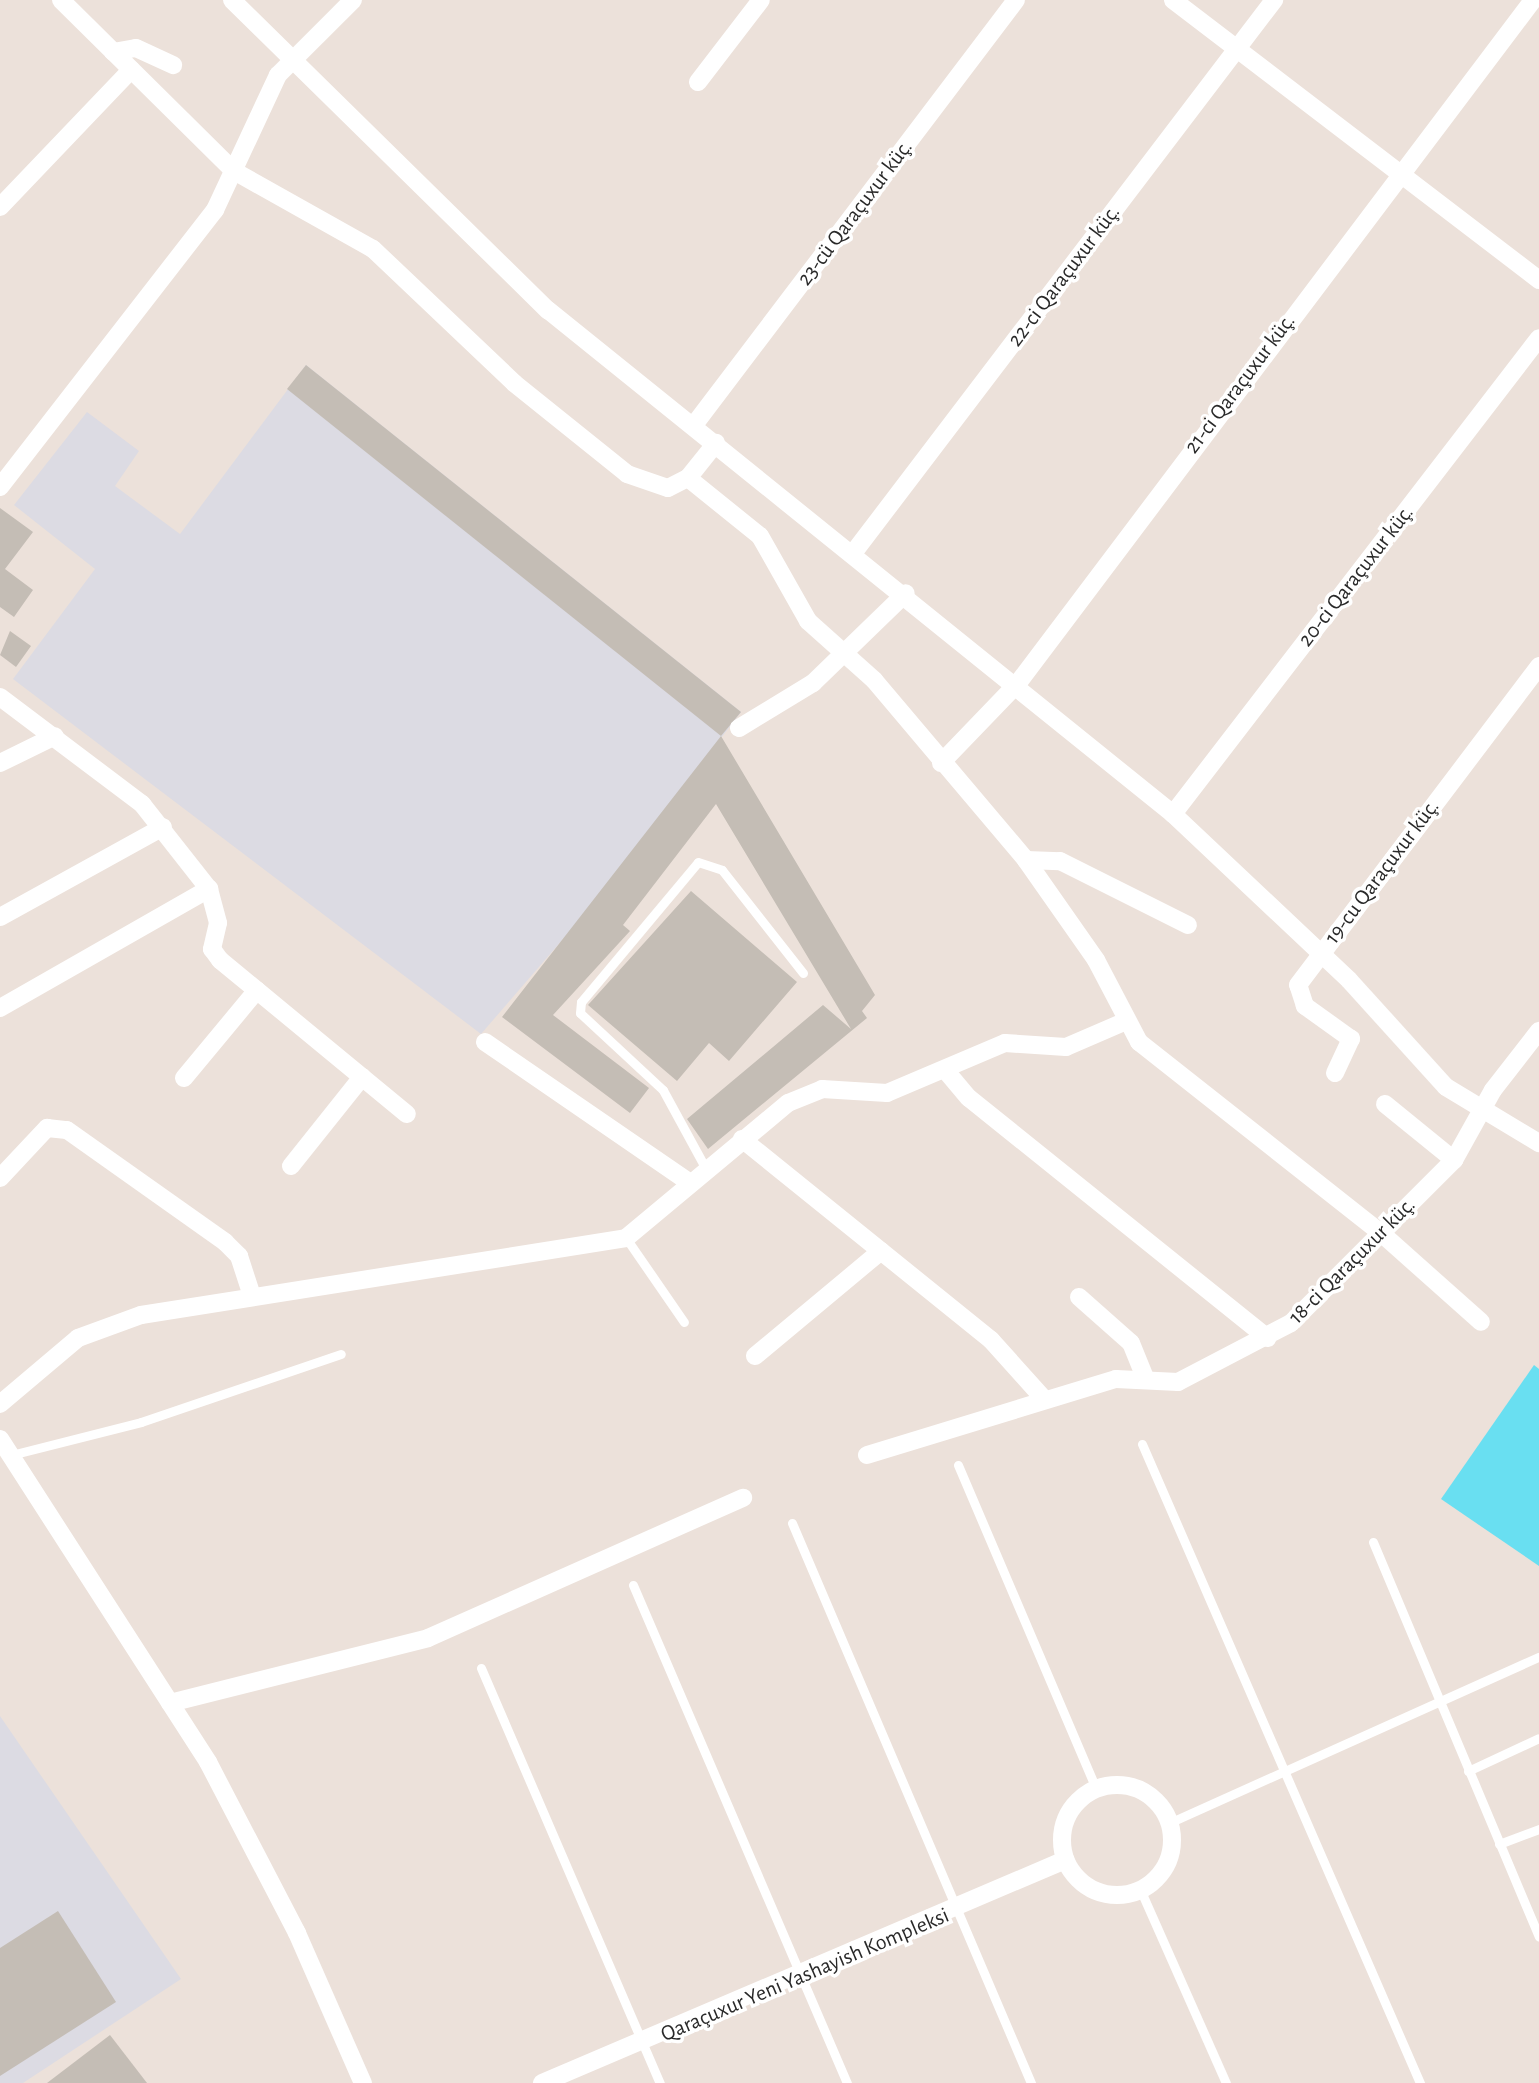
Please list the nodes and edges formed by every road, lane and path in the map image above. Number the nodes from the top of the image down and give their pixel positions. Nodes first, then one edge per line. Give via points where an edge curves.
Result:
1 (61, 0) edge
2 (232, 0) edge
3 (353, 0) edge
4 (761, 0) edge
5 (1016, 0) edge
6 (1173, 0) edge
7 (1274, 0) edge
8 (1533, 0) edge
9 (1237, 48) junction
10 (113, 52) junction
11 (291, 62) junction
12 (173, 65) dead end
13 (131, 70) junction
14 (698, 82) dead end
15 (234, 171) junction
16 (1398, 172) junction
17 (0, 207) edge
18 (1539, 280) edge
19 (1539, 338) edge
20 (694, 425) junction
21 (716, 443) junction
22 (688, 478) junction
23 (0, 487) edge
24 (854, 552) junction
25 (906, 593) junction
26 (845, 652) junction
27 (1539, 666) edge
28 (1018, 683) junction
29 (0, 697) edge
30 (739, 728) dead end
31 (55, 736) junction
32 (0, 763) edge
33 (941, 763) junction
34 (1173, 814) junction
35 (163, 827) junction
36 (1026, 860) junction
37 (209, 889) junction
38 (0, 917) edge
39 (1188, 925) dead end
40 (1320, 953) junction
41 (803, 973) dead end
42 (257, 990) junction
43 (0, 1008) edge
44 (1124, 1022) junction
45 (1539, 1031) edge
46 (485, 1042) dead end
47 (946, 1071) junction
48 (1335, 1073) dead end
49 (362, 1077) junction
50 (184, 1078) dead end
51 (1385, 1104) dead end
52 (407, 1114) dead end
53 (1483, 1114) junction
54 (742, 1139) junction
55 (1539, 1143) edge
56 (1454, 1160) junction
57 (291, 1166) dead end
58 (706, 1169) junction
59 (0, 1178) edge
60 (690, 1183) junction
61 (1380, 1232) junction
62 (626, 1238) junction
63 (881, 1251) junction
64 (251, 1293) junction
65 (1079, 1297) dead end
66 (684, 1322) dead end
67 (1481, 1322) dead end
68 (1267, 1338) junction
69 (341, 1354) dead end
70 (755, 1356) dead end
71 (1144, 1376) junction
72 (1044, 1399) junction
73 (0, 1404) edge
74 (0, 1439) edge
75 (1142, 1444) dead end
76 (867, 1455) dead end
77 (10, 1456) junction
78 (958, 1465) dead end
79 (743, 1498) dead end
80 (792, 1523) dead end
81 (1373, 1542) dead end
82 (633, 1585) dead end
83 (1539, 1657) edge
84 (481, 1668) dead end
85 (1437, 1701) junction
86 (170, 1703) junction
87 (1539, 1738) edge
88 (1468, 1771) junction
89 (1283, 1772) junction
90 (1096, 1789) junction
91 (1169, 1823) junction
92 (1539, 1829) edge
93 (1499, 1844) junction
94 (1065, 1860) junction
95 (1140, 1889) junction
96 (955, 1909) junction
97 (1539, 1936) edge
98 (800, 1977) junction
99 (643, 2044) junction
100 (363, 2083) edge
101 (542, 2083) edge
102 (660, 2083) edge
103 (847, 2083) edge
104 (1031, 2083) edge
105 (1226, 2083) edge
106 (1420, 2083) edge

1 - 10 street
2 - 11 street
3 - 11 street
4 - 14 street
5 - 20 street, 23-cü Qaraçuxur küç.
6 - 9 street
7 - 9 street, 22-ci Qaraçuxur küç.
8 - 16 street, 21-ci Qaraçuxur küç.
9 - 16 street
9 - 24 street, 22-ci Qaraçuxur küç.
10 - 12 street via 136,48
10 - 13 street
11 - 15 street via 260,103
11 - 20 street via 420,178 548,310
13 - 15 street
13 - 17 street
15 - 22 street via 373,249 514,383 627,474 653,487
15 - 23 street via 215,210
16 - 18 street
16 - 28 street, 21-ci Qaraçuxur küç.
19 - 34 street, 20-ci Qaraçuxur küç.
20 - 21 street
21 - 22 street
21 - 24 street
22 - 26 street via 760,536 790,597
24 - 25 street
25 - 26 street
25 - 28 street
26 - 30 street via 813,683
26 - 33 street
27 - 40 street, 19-cu Qaraçuxur küç.
28 - 33 street, 21-ci Qaraçuxur küç.
28 - 34 street
29 - 31 street
31 - 32 street
31 - 35 street
33 - 36 street
34 - 40 street
35 - 37 street
35 - 38 street
36 - 39 street via 1060,861
36 - 44 street via 1096,960
37 - 42 street via 218,923 212,949
37 - 43 street
40 - 48 street, 19-cu Qaraçuxur küç. via 1298,985 1305,1006 1351,1039
40 - 53 street via 1446,1087
41 - 58 lane via 722,870 698,862 581,1002 580,1013 663,1090
42 - 49 street
42 - 50 street
44 - 47 street via 1066,1047 1005,1043
44 - 61 street via 1160,1062
45 - 53 street, 18-ci Qaraçuxur küç.
46 - 60 street
47 - 54 street via 873,1095 822,1089 788,1103
47 - 68 street via 969,1098
49 - 52 street
49 - 57 street
51 - 56 street
53 - 55 street
53 - 56 street, 18-ci Qaraçuxur küç.
54 - 58 street
54 - 63 street
56 - 61 street, 18-ci Qaraçuxur küç.
58 - 60 street
59 - 64 street via 47,1128 67,1130 225,1242 239,1256
60 - 62 street
61 - 67 street
61 - 68 street, 18-ci Qaraçuxur küç. via 1326,1292
62 - 64 street
62 - 66 lane
63 - 70 street
63 - 72 street via 1011,1357
64 - 73 street via 141,1315 78,1338
65 - 71 street via 1131,1343
68 - 71 street, 18-ci Qaraçuxur küç. via 1178,1382
69 - 77 lane via 141,1422
71 - 72 street, 18-ci Qaraçuxur küç.
72 - 76 street, 18-ci Qaraçuxur küç.
74 - 77 street
75 - 89 lane
77 - 86 street
78 - 90 lane
79 - 86 street via 428,1638
80 - 96 lane
81 - 85 lane
82 - 98 lane
83 - 85 lane
84 - 99 lane
85 - 88 lane
85 - 89 lane
86 - 100 street via 297,1933
87 - 88 lane
88 - 93 lane
89 - 91 lane
89 - 106 lane
90 - 91 street via 1131,1786 1161,1807
90 - 94 street via 1063,1826
91 - 95 street via 1170,1854
92 - 93 lane
93 - 97 lane
94 - 95 street via 1096,1891
94 - 96 street, Qaraçuxur Yeni Yashayish Kompleksi
95 - 105 lane
96 - 98 street, Qaraçuxur Yeni Yashayish Kompleksi
96 - 104 lane
98 - 99 street, Qaraçuxur Yeni Yashayish Kompleksi
98 - 103 lane
99 - 101 street, Qaraçuxur Yeni Yashayish Kompleksi
99 - 102 lane

